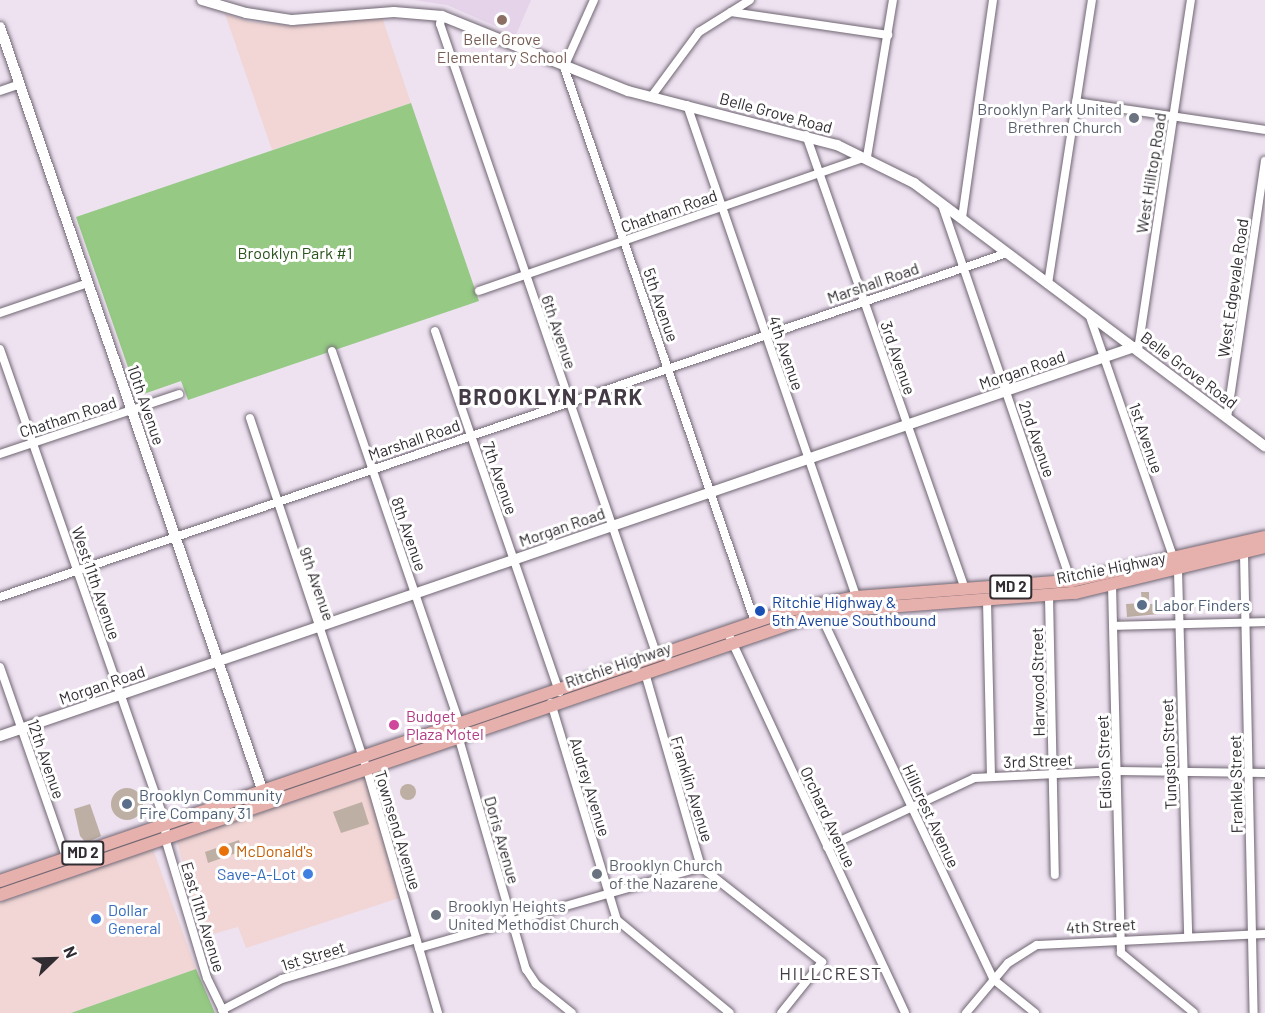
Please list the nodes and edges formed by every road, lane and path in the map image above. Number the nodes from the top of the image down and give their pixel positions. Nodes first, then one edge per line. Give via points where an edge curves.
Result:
1 (202, 0) edge
2 (594, 0) edge
3 (750, 0) edge
4 (893, 0) edge
5 (993, 0) edge
6 (1092, 0) edge
7 (1191, 0) edge
8 (731, 12) junction
9 (442, 16) junction
10 (0, 27) edge
11 (888, 35) junction
12 (564, 67) junction
13 (20, 84) junction
14 (0, 91) edge
15 (651, 97) junction
16 (1076, 102) junction
17 (687, 105) junction
18 (1173, 116) junction
19 (1265, 130) edge
20 (806, 135) junction
21 (867, 158) junction
22 (1265, 161) edge
23 (820, 174) junction
24 (942, 203) junction
25 (722, 207) junction
26 (962, 218) junction
27 (624, 241) junction
28 (1007, 253) junction
29 (963, 267) junction
30 (525, 275) junction
31 (88, 283) junction
32 (1048, 284) junction
33 (479, 291) dead end
34 (864, 300) junction
35 (0, 313) edge
36 (1089, 314) junction
37 (435, 331) dead end
38 (765, 334) junction
39 (0, 349) edge
40 (1136, 349) junction
41 (332, 351) dead end
42 (1104, 358) junction
43 (668, 367) junction
44 (1006, 391) junction
45 (179, 394) dead end
46 (569, 401) junction
47 (132, 410) junction
48 (250, 418) dead end
49 (1227, 418) junction
50 (908, 425) junction
51 (471, 435) junction
52 (33, 443) junction
53 (1265, 447) edge
54 (0, 454) edge
55 (808, 459) junction
56 (372, 469) junction
57 (711, 492) junction
58 (275, 502) junction
59 (612, 526) junction
60 (175, 537) junction
61 (1265, 537) edge
62 (1265, 547) edge
63 (1244, 554) junction
64 (514, 560) junction
65 (1175, 565) junction
66 (77, 570) junction
67 (1071, 581) junction
68 (1112, 585) junction
69 (965, 590) junction
70 (415, 594) junction
71 (0, 597) edge
72 (1049, 597) junction
73 (987, 601) junction
74 (858, 603) junction
75 (821, 616) junction
76 (755, 621) junction
77 (1265, 622) edge
78 (1246, 623) junction
79 (1179, 624) junction
80 (1113, 626) junction
81 (318, 627) junction
82 (729, 637) junction
83 (657, 656) junction
84 (218, 661) junction
85 (0, 667) edge
86 (645, 673) junction
87 (120, 695) junction
88 (555, 698) junction
89 (460, 725) junction
90 (21, 729) junction
91 (0, 736) edge
92 (459, 739) junction
93 (364, 764) junction
94 (1118, 771) junction
95 (1183, 774) junction
96 (1249, 774) junction
97 (1265, 774) edge
98 (1053, 775) junction
99 (991, 776) junction
100 (263, 792) junction
101 (912, 807) junction
102 (166, 825) junction
103 (165, 838) junction
104 (827, 847) junction
105 (67, 859) junction
106 (701, 867) junction
107 (1055, 875) dead end
108 (0, 882) edge
109 (608, 893) junction
110 (0, 895) edge
111 (512, 921) junction
112 (1252, 934) junction
113 (1265, 934) edge
114 (1188, 937) junction
115 (1120, 938) junction
116 (416, 939) junction
117 (419, 948) junction
118 (993, 979) junction
119 (223, 1012) edge
120 (438, 1013) edge
121 (572, 1013) edge
122 (730, 1013) edge
123 (782, 1013) edge
124 (905, 1013) edge
125 (966, 1013) edge
126 (1035, 1013) edge
127 (1194, 1013) edge
128 (1254, 1013) edge

1 - 9 street, Belle Grove Road via 246,14 292,20 394,12
2 - 12 street
3 - 8 street
4 - 11 street
5 - 26 street
6 - 16 street
7 - 18 street, West Hilltop Road
8 - 11 street
8 - 15 street via 699,32
9 - 12 street, Belle Grove Road
9 - 30 street, 6th Avenue via 440,24
10 - 13 street, 10th Avenue
11 - 21 street
12 - 15 street, Belle Grove Road
12 - 27 street, 5th Avenue
13 - 14 street
13 - 31 street, 10th Avenue
15 - 17 street, Belle Grove Road
16 - 18 street
16 - 32 street
17 - 20 street, Belle Grove Road
17 - 25 street, 4th Avenue
18 - 19 street
18 - 40 street, West Hilltop Road
20 - 21 street, Belle Grove Road
20 - 23 street, 3rd Avenue
21 - 23 street, Chatham Road
21 - 24 street, Belle Grove Road
22 - 49 street, West Edgevale Road
23 - 25 street, Chatham Road
23 - 34 street, 3rd Avenue
24 - 26 street, Belle Grove Road
24 - 29 street, 2nd Avenue
25 - 27 street, Chatham Road
25 - 38 street, 4th Avenue
26 - 28 street, Belle Grove Road
27 - 30 street, Chatham Road
27 - 43 street, 5th Avenue
28 - 29 street, Marshall Road
28 - 32 street, Belle Grove Road
29 - 34 street, Marshall Road
29 - 44 street, 2nd Avenue
30 - 33 street, Chatham Road
30 - 46 street, 6th Avenue
31 - 35 street
31 - 47 street, 10th Avenue
32 - 36 street, Belle Grove Road
34 - 38 street, Marshall Road
34 - 50 street, 3rd Avenue
36 - 40 street, Belle Grove Road
36 - 42 street, 1st Avenue
37 - 51 street, 7th Avenue
38 - 43 street, Marshall Road
38 - 55 street, 4th Avenue
39 - 52 street, West 11th Avenue
40 - 42 street, Morgan Road
40 - 49 street, Belle Grove Road
41 - 56 street, 8th Avenue
42 - 44 street, Morgan Road
42 - 65 street, 1st Avenue
43 - 46 street, Marshall Road
43 - 57 street, 5th Avenue
44 - 50 street, Morgan Road
44 - 67 street, 2nd Avenue
45 - 47 street, Chatham Road
46 - 51 street, Marshall Road
46 - 59 street, 6th Avenue
47 - 52 street, Chatham Road
47 - 60 street, 10th Avenue
48 - 58 street, 9th Avenue
49 - 53 street, Belle Grove Road
50 - 55 street, Morgan Road
50 - 69 street, 3rd Avenue
51 - 56 street, Marshall Road
51 - 64 street, 7th Avenue
52 - 54 street, Chatham Road
52 - 66 street, West 11th Avenue
55 - 57 street, Morgan Road
55 - 74 street, 4th Avenue
56 - 58 street, Marshall Road
56 - 70 street, 8th Avenue
57 - 59 street, Morgan Road
57 - 76 street, 5th Avenue
58 - 60 street, Marshall Road
58 - 81 street, 9th Avenue
59 - 64 street, Morgan Road
59 - 83 street, 6th Avenue
60 - 66 street, Marshall Road
60 - 84 street, 10th Avenue
61 - 65 main road, Ritchie Highway / MD 2
62 - 63 main road, Ritchie Highway / MD 2
63 - 65 main road, Ritchie Highway / MD 2
63 - 78 street, Frankle Street
64 - 70 street, Morgan Road
64 - 88 street, 7th Avenue
65 - 67 main road, Ritchie Highway / MD 2
65 - 68 main road, Ritchie Highway / MD 2
65 - 79 street, Tungston Street
66 - 71 street, Marshall Road
66 - 87 street, West 11th Avenue
67 - 69 main road, Ritchie Highway / MD 2
68 - 72 main road, Ritchie Highway / MD 2
68 - 80 street, Edison Street
69 - 74 main road, Ritchie Highway / MD 2
70 - 81 street, Morgan Road
70 - 89 street, 8th Avenue
72 - 73 main road, Ritchie Highway / MD 2
72 - 98 street, Harwood Street
73 - 74 main road, Ritchie Highway / MD 2
73 - 99 street
74 - 75 main road, Ritchie Highway / MD 2
74 - 76 main road, Ritchie Highway / MD 2
75 - 82 main road, Ritchie Highway / MD 2
75 - 101 street, Hillcrest Avenue
76 - 82 main road, Ritchie Highway / MD 2
77 - 78 street
78 - 79 street
78 - 96 street, Frankle Street
79 - 80 street
79 - 95 street, Tungston Street
80 - 94 street, Edison Street
81 - 84 street, Morgan Road
81 - 93 street, 9th Avenue
82 - 83 main road, Ritchie Highway / MD 2
82 - 86 main road, Ritchie Highway / MD 2
82 - 104 street, Orchard Avenue
83 - 88 main road, Ritchie Highway / MD 2
84 - 87 street, Morgan Road
84 - 100 street, 10th Avenue
85 - 90 street, 12th Avenue
86 - 88 main road, Ritchie Highway / MD 2
86 - 106 street, Franklin Avenue
87 - 90 street, Morgan Road
87 - 102 street, West 11th Avenue
88 - 89 main road, Ritchie Highway / MD 2
88 - 92 main road, Ritchie Highway / MD 2
88 - 109 street, Audrey Avenue
89 - 92 street, Doris Avenue
89 - 93 main road, Ritchie Highway / MD 2
90 - 91 street, Morgan Road
90 - 105 street, 12th Avenue
92 - 93 main road, Ritchie Highway / MD 2
92 - 111 street, Doris Avenue
93 - 100 main road, Ritchie Highway / MD 2
93 - 103 main road, Ritchie Highway / MD 2
93 - 116 street, Townsend Avenue
94 - 95 street, 3rd Street
94 - 98 street, 3rd Street
94 - 115 street, Edison Street
95 - 96 street, 3rd Street
95 - 114 street, Tungston Street
96 - 97 street, 3rd Street
96 - 112 street, Frankle Street
98 - 99 street, 3rd Street
98 - 107 street, Harwood Street
99 - 101 street, 3rd Street via 974,778
100 - 102 main road, Ritchie Highway / MD 2
101 - 104 street, 3rd Street
101 - 118 street, Hillcrest Avenue
102 - 103 street, East 11th Avenue
102 - 105 main road, Ritchie Highway / MD 2
103 - 110 main road, Ritchie Highway / MD 2
103 - 119 street, East 11th Avenue via 207,978
104 - 124 street, Orchard Avenue
105 - 108 main road, Ritchie Highway / MD 2
106 - 109 street
106 - 123 street, Franklin Avenue via 822,962
109 - 111 street
109 - 122 street, Audrey Avenue via 623,927
111 - 117 street
111 - 121 street, Doris Avenue via 529,977
112 - 113 street, 4th Street
112 - 114 street, 4th Street
112 - 128 street, Frankle Street
114 - 115 street, 4th Street
115 - 118 street, 4th Street via 1037,945 1017,956
115 - 127 street via 1121,953
116 - 117 street, Townsend Avenue
116 - 119 street, 1st Street via 282,979
117 - 120 street, Townsend Avenue
118 - 125 street, 4th Street
118 - 126 street, Hillcrest Avenue

